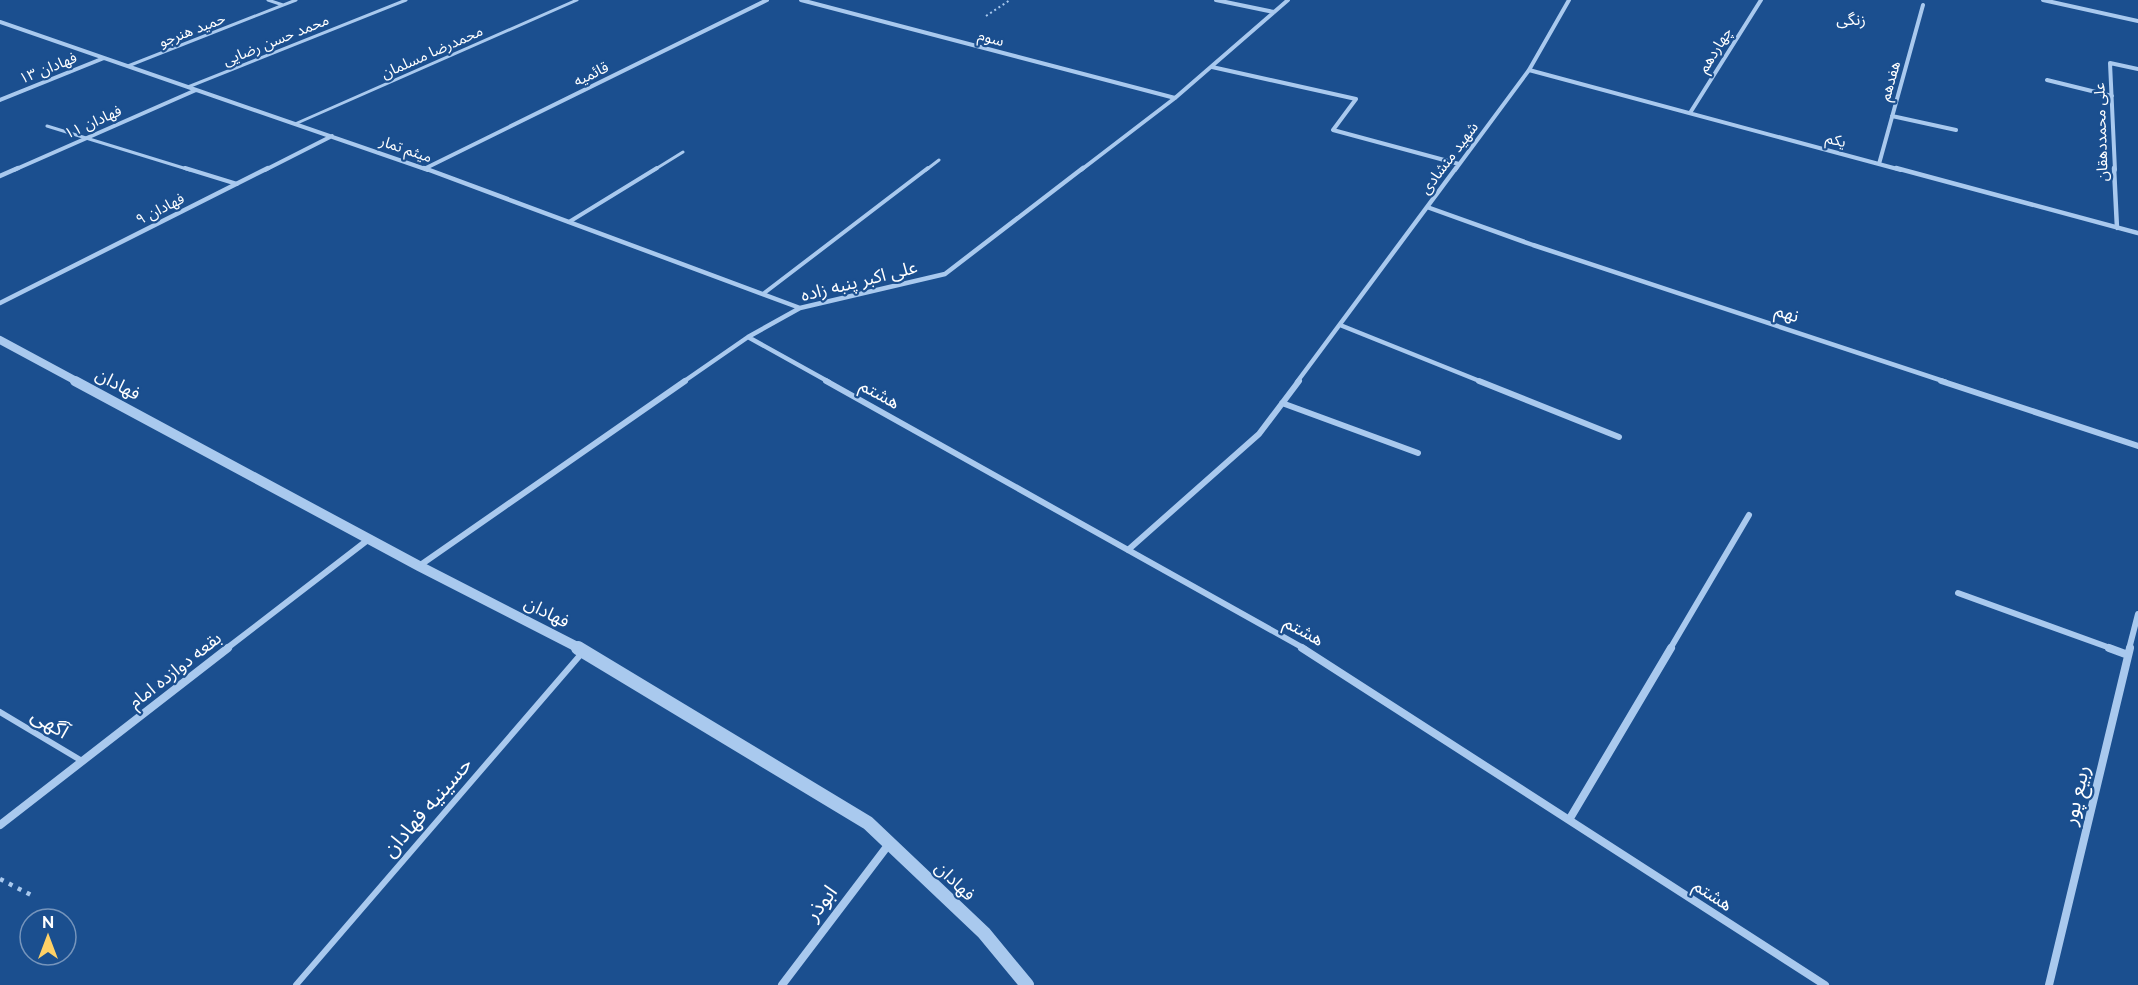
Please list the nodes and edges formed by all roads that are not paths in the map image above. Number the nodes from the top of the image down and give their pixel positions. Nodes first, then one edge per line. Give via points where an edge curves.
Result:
1 (268, 0) edge
2 (296, 0) edge
3 (406, 0) edge
4 (577, 0) edge
5 (767, 0) edge
6 (801, 0) edge
7 (1216, 0) edge
8 (1288, 0) edge
9 (1569, 0) edge
10 (1761, 0) edge
11 (2043, 0) edge
12 (283, 5) junction
13 (1923, 5) dead end
14 (1274, 12) junction
15 (2138, 21) edge
16 (0, 22) edge
17 (104, 58) junction
18 (128, 66) junction
19 (1212, 67) junction
20 (2138, 69) edge
21 (1529, 70) junction
22 (2047, 80) dead end
23 (188, 87) junction
24 (196, 90) junction
25 (2112, 96) junction
26 (1175, 99) junction
27 (0, 100) edge
28 (1690, 113) junction
29 (1892, 116) junction
30 (295, 124) junction
31 (47, 126) dead end
32 (1956, 130) dead end
33 (332, 136) junction
34 (87, 138) junction
35 (683, 152) dead end
36 (939, 160) dead end
37 (1459, 164) junction
38 (1879, 164) junction
39 (426, 169) junction
40 (0, 176) edge
41 (237, 184) junction
42 (1427, 207) junction
43 (569, 222) junction
44 (2117, 228) junction
45 (2138, 233) edge
46 (763, 294) junction
47 (0, 303) edge
48 (800, 308) junction
49 (1340, 325) junction
50 (748, 337) junction
51 (0, 340) edge
52 (1282, 403) junction
53 (1619, 437) dead end
54 (2138, 446) edge
55 (1418, 453) dead end
56 (1749, 514) dead end
57 (369, 539) junction
58 (1128, 550) junction
59 (419, 566) junction
60 (1958, 593) dead end
61 (2138, 614) edge
62 (584, 651) junction
63 (2128, 655) junction
64 (0, 712) edge
65 (82, 761) junction
66 (1569, 820) junction
67 (0, 825) edge
68 (889, 843) junction
69 (296, 985) edge
70 (782, 985) edge
71 (1027, 985) edge
72 (1825, 985) edge
73 (2049, 985) edge

1 - 12 lane
2 - 12 lane, حمید هنرجو
3 - 23 lane, محمد حسن رضایی
4 - 30 lane, محمدرضا مسلمان
5 - 39 street, قائمیه
6 - 26 street, سوم
7 - 14 street
8 - 14 street, علی اکبر پنبه زاده
9 - 21 street, شهید منشادی
10 - 28 street, چهاردهم
11 - 15 street
12 - 18 lane, حمید هنرجو
13 - 29 street, هفدهم
14 - 19 street, علی اکبر پنبه زاده
16 - 17 street, میثم تمار
17 - 18 street, میثم تمار
17 - 27 street, فهادان ۱۳
18 - 23 street, میثم تمار
19 - 26 street, علی اکبر پنبه زاده
19 - 37 street via 1356,99 1333,130
20 - 25 street, علی محمددهقان via 2110,63
21 - 28 street, یکم
21 - 37 street, شهید منشادی
22 - 25 street
23 - 24 street, میثم تمار
24 - 30 street, میثم تمار
24 - 34 street, فهادان ۱۱
25 - 44 street, علی محمددهقان
26 - 48 street, علی اکبر پنبه زاده via 945,274
28 - 38 street, یکم
29 - 32 street
29 - 38 street, هفدهم
30 - 33 street, میثم تمار
31 - 34 lane
33 - 39 street, میثم تمار
33 - 41 street, فهادان ۹
34 - 40 street, فهادان ۱۱
34 - 41 lane
35 - 43 lane
36 - 46 lane
37 - 42 street, شهید منشادی
38 - 44 street, یکم
39 - 43 street, میثم تمار
41 - 47 street, فهادان ۹
42 - 49 street, شهید منشادی
42 - 54 street, نهم
43 - 46 street, میثم تمار
44 - 45 street, یکم
46 - 48 street, میثم تمار
48 - 50 street, علی اکبر پنبه زاده
49 - 52 street, شهید منشادی
49 - 53 street
50 - 58 street, هشتم
50 - 59 street, علی اکبر پنبه زاده
51 - 57 street, فهادان
52 - 55 street
52 - 58 street, شهید منشادی via 1259,434
56 - 66 street
57 - 59 street, فهادان
57 - 65 street, بقعه دوازده امام
58 - 66 street, هشتم via 1320,658
59 - 62 street, فهادان
60 - 63 street
61 - 63 street, ربیع پور
62 - 68 street, فهادان via 867,823
62 - 69 lane, حسینیه فهادان
63 - 73 street, ربیع پور
64 - 65 lane, آگهی
65 - 67 street, بقعه دوازده امام
66 - 72 street, هشتم
68 - 70 street, ابوذر
68 - 71 street, فهادان via 984,933

